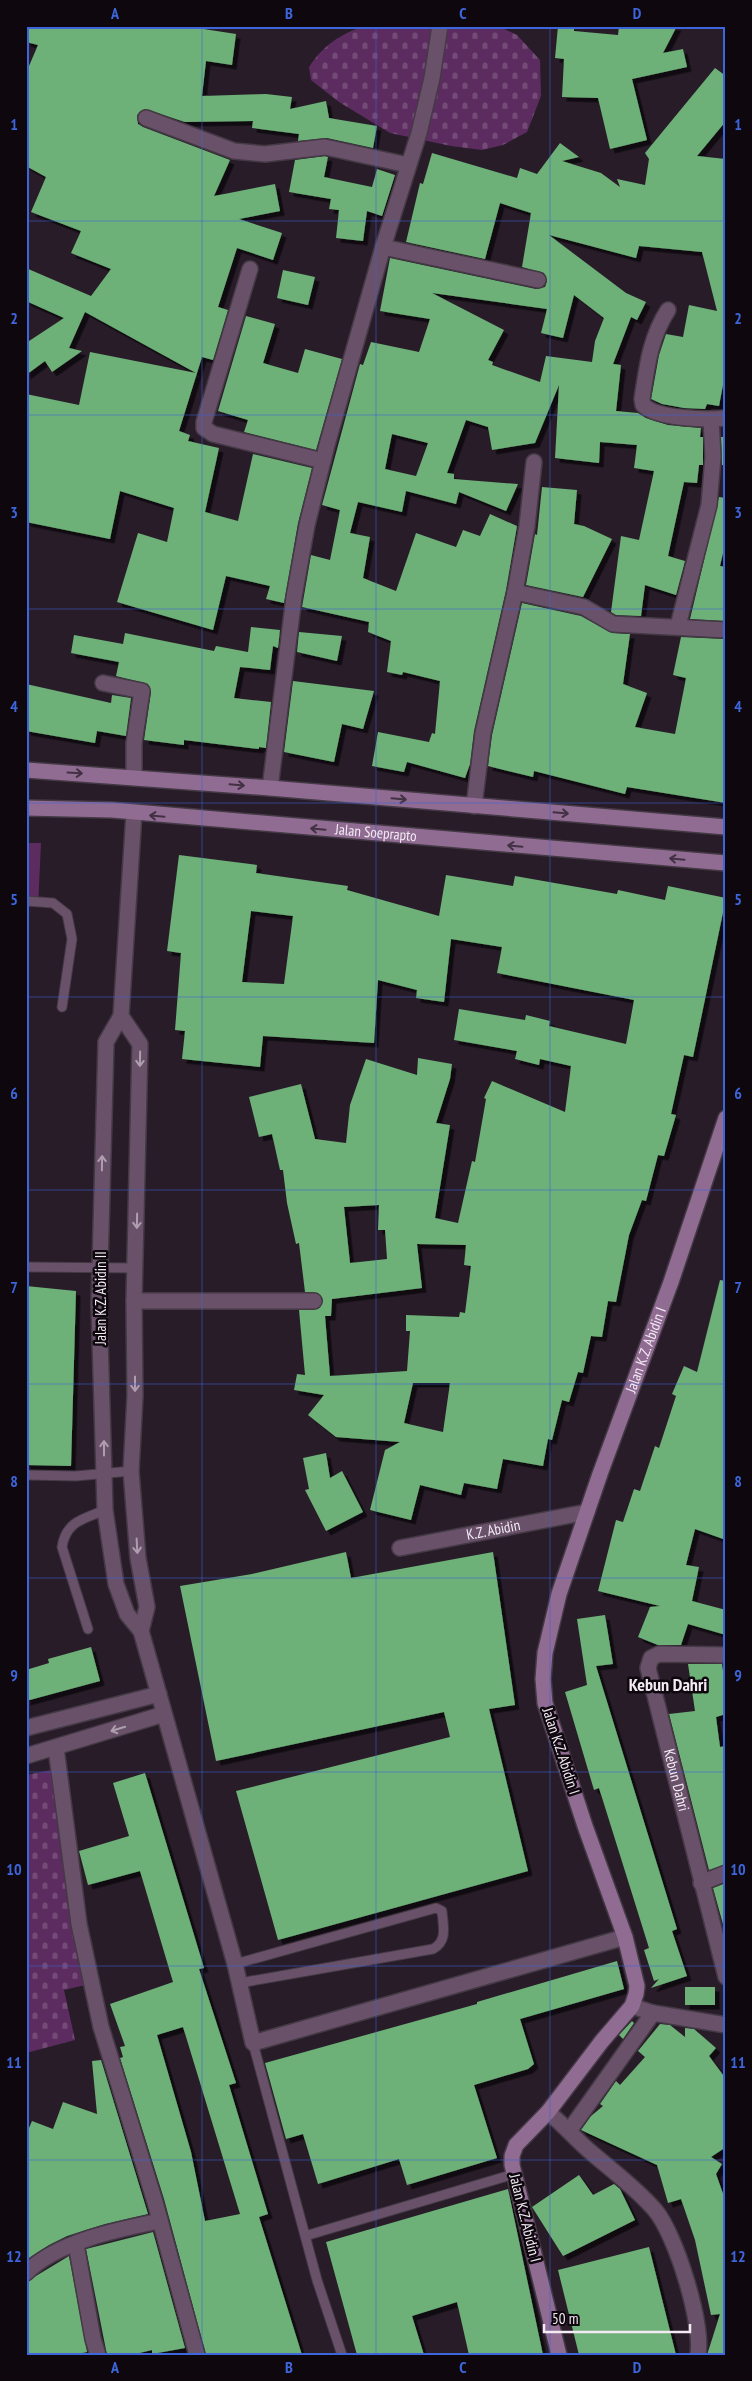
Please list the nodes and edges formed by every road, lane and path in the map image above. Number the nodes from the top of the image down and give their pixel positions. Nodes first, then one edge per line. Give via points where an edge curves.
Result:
1 (440, 26) edge
2 (146, 118) dead end
3 (408, 165) junction
4 (383, 247) junction
5 (250, 269) dead end
6 (538, 280) dead end
7 (668, 310) dead end
8 (718, 418) edge
9 (323, 461) junction
10 (534, 462) dead end
11 (515, 592) junction
12 (678, 626) junction
13 (726, 630) edge
14 (103, 683) dead end
15 (26, 770) edge
16 (134, 777) junction
17 (270, 788) junction
18 (474, 806) junction
19 (26, 808) edge
20 (134, 813) junction
21 (726, 827) edge
22 (726, 863) edge
23 (26, 901) edge
24 (62, 1007) dead end
25 (121, 1016) junction
26 (726, 1118) edge
27 (26, 1267) edge
28 (100, 1268) junction
29 (136, 1268) junction
30 (314, 1300) dead end
31 (134, 1301) junction
32 (131, 1472) junction
33 (26, 1475) edge
34 (104, 1475) junction
35 (105, 1510) junction
36 (587, 1512) junction
37 (400, 1548) dead end
38 (88, 1629) dead end
39 (141, 1631) junction
40 (726, 1654) edge
41 (159, 1694) junction
42 (164, 1714) junction
43 (26, 1728) edge
44 (56, 1748) junction
45 (26, 1756) edge
46 (726, 1873) edge
47 (701, 1883) junction
48 (625, 1937) junction
49 (235, 1964) junction
50 (726, 1977) edge
51 (240, 1983) junction
52 (632, 2006) junction
53 (653, 2013) junction
54 (726, 2025) edge
55 (253, 2043) junction
56 (548, 2112) junction
57 (569, 2131) junction
58 (514, 2174) junction
59 (160, 2221) junction
60 (305, 2236) junction
61 (76, 2244) junction
62 (26, 2273) edge
63 (98, 2355) edge
64 (197, 2355) edge
65 (342, 2355) edge
66 (559, 2355) edge
67 (698, 2355) edge

1 - 3 street via 424,113
2 - 3 street via 234,150 265,154 324,147
3 - 4 street
4 - 6 street
4 - 9 street
5 - 9 street via 204,428 212,434
7 - 8 street via 657,328 650,350 642,402 658,413
8 - 12 street via 709,506
9 - 17 street via 294,597
10 - 11 street
11 - 12 street via 584,607 613,624
11 - 18 street via 482,733
12 - 13 street
14 - 16 street via 142,691 134,742
15 -> 16 main road
16 -> 17 main road
17 -> 18 main road
18 -> 21 main road
19 - 20 main road, Jalan Soeprapto
22 -> 20 main road, Jalan Soeprapto
20 - 25 street
23 - 24 lane via 53,903 67,914 72,939
28 -> 25 street, Jalan K.Z. Abidin II via 106,1042
25 -> 29 street via 140,1044
26 - 36 main road, Jalan K.Z. Abidin I via 671,1282
27 - 28 lane
28 - 29 lane
34 -> 28 street, Jalan K.Z. Abidin II
29 - 31 street
30 - 31 street
31 -> 32 street via 135,1396
32 - 34 lane
32 -> 39 street via 138,1558 147,1607
33 - 34 lane
34 - 35 street, Jalan K.Z. Abidin II
35 - 38 lane via 75,1523 64,1533 62,1547
35 - 39 street, Jalan K.Z. Abidin II via 116,1584 127,1614
36 - 37 street, K.Z. Abidin
36 - 48 main road, Jalan K.Z. Abidin I via 560,1594 546,1653 545,1703
39 - 41 street
40 - 47 street, Kebun Dahri via 659,1654 648,1666
41 - 42 street
41 - 43 street
42 -> 44 street
42 - 49 street
44 - 45 street
44 - 59 street via 79,1924 101,2027
46 - 47 street
47 - 50 street, Kebun Dahri
48 - 52 main road, Jalan K.Z. Abidin I via 637,1986
48 - 55 street
49 - 51 street
49 - 51 lane via 436,1908 442,1911 444,1940 434,1949
51 - 55 street
52 - 53 street
52 - 56 main road, Jalan K.Z. Abidin I
53 - 54 street
53 - 57 street
55 - 60 lane
56 - 57 street
56 - 58 main road, Jalan K.Z. Abidin I via 516,2145 511,2162
57 - 67 street via 656,2211 667,2229 691,2296 700,2345
58 - 60 lane
58 - 66 main road, Jalan K.Z. Abidin I
59 - 61 street
59 - 64 street
60 - 65 lane
61 - 62 street via 45,2258
61 - 63 street

